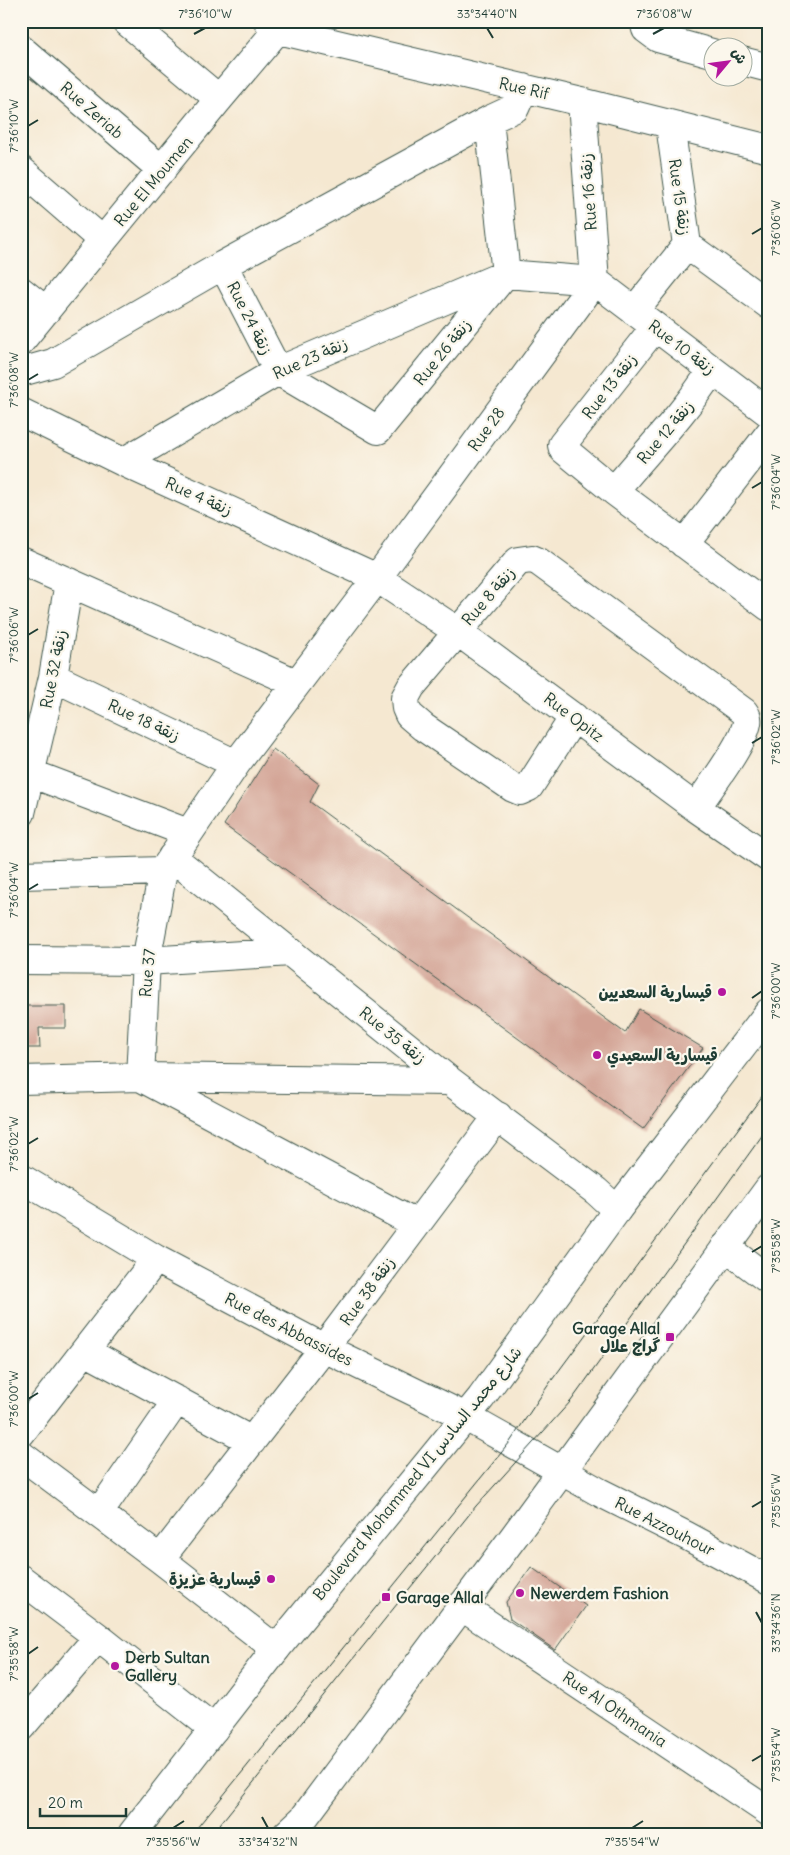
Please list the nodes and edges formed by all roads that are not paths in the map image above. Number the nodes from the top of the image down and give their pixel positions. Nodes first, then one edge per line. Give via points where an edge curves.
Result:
1 (126, 21) edge
2 (644, 21) edge
3 (277, 24) edge
4 (21, 49) edge
5 (702, 50) edge
6 (752, 64) edge
7 (769, 68) edge
8 (524, 88) junction
9 (219, 99) junction
10 (582, 102) junction
11 (489, 120) junction
12 (670, 124) junction
13 (769, 149) edge
14 (21, 170) edge
15 (162, 170) junction
16 (102, 241) junction
17 (687, 245) junction
18 (223, 265) junction
19 (506, 274) junction
20 (595, 281) junction
21 (21, 291) edge
22 (769, 305) edge
23 (46, 311) junction
24 (644, 319) junction
25 (21, 341) edge
26 (712, 370) junction
27 (278, 371) junction
28 (21, 372) edge
29 (21, 412) edge
30 (769, 413) edge
31 (769, 434) edge
32 (123, 462) junction
33 (614, 491) junction
34 (684, 544) junction
35 (21, 561) edge
36 (377, 578) junction
37 (69, 582) junction
38 (766, 598) edge
39 (457, 631) junction
40 (53, 677) junction
41 (296, 683) junction
42 (574, 717) junction
43 (236, 764) junction
44 (30, 772) junction
45 (696, 808) junction
46 (21, 813) edge
47 (188, 833) junction
48 (769, 858) edge
49 (168, 864) junction
50 (21, 875) edge
51 (291, 952) junction
52 (21, 960) edge
53 (146, 961) junction
54 (769, 1012) edge
55 (140, 1078) junction
56 (21, 1080) edge
57 (450, 1081) junction
58 (498, 1116) junction
59 (21, 1178) edge
60 (769, 1188) edge
61 (617, 1210) junction
62 (416, 1224) junction
63 (725, 1247) junction
64 (156, 1259) junction
65 (769, 1280) edge
66 (324, 1348) junction
67 (85, 1351) junction
68 (176, 1400) junction
69 (466, 1416) junction
70 (21, 1433) edge
71 (252, 1441) junction
72 (21, 1455) edge
73 (561, 1472) junction
74 (99, 1514) junction
75 (160, 1559) junction
76 (21, 1579) edge
77 (769, 1580) edge
78 (461, 1606) junction
79 (98, 1637) junction
80 (276, 1649) junction
81 (21, 1726) edge
82 (214, 1730) junction
83 (769, 1812) edge
84 (132, 1834) edge
85 (287, 1834) edge

1 - 9 street
2 - 5 street via 646,29 658,38
3 - 8 street, Rue Rif
3 - 9 street, Rue El Moumen
4 - 15 street, Rue Zeriab
6 - 7 street
8 - 10 street, Rue Rif
8 - 11 street via 516,108
9 - 15 street, Rue El Moumen
10 - 12 street, Rue Rif
10 - 20 street, Rue 16 زنقة
11 - 18 street
11 - 19 street
12 - 13 street, Rue Rif
12 - 17 street, Rue 15 زنقة
14 - 16 street
15 - 16 street, Rue El Moumen
16 - 23 street, Rue El Moumen
17 - 22 street
17 - 24 street, Rue 15 زنقة
18 - 27 street, Rue 24 زنقة
18 - 28 street via 53,363
19 - 20 street
19 - 27 street, Rue 23 زنقة
19 - 27 street, Rue 26 زنقة via 378,430
20 - 24 street, Rue 10 زنقة
20 - 36 street, Rue 28
21 - 23 street
23 - 25 street, Rue El Moumen
24 - 26 street, Rue 10 زنقة
24 - 33 street, Rue 13 زنقة via 562,445 565,452
26 - 30 street, Rue 10 زنقة
26 - 33 street, Rue 12 زنقة via 676,419
27 - 32 street, Rue 23 زنقة
29 - 32 street, Rue 4 زنقة
31 - 34 street
32 - 36 street, Rue 4 زنقة
33 - 34 street
34 - 38 street
35 - 37 street
36 - 39 street, Rue Opitz
36 - 41 street, Rue 28
37 - 40 street, Rue 32 زنقة
37 - 41 street
39 - 42 street, Rue Opitz
39 - 42 street, Rue 8 زنقة via 405,698 409,715 416,721 520,791 529,787
39 - 45 street, Rue 8 زنقة via 518,561 532,559 744,712 747,724 739,743
40 - 43 street, Rue 18 زنقة
40 - 44 street, Rue 32 زنقة
41 - 43 street, Rue 28
42 - 45 street, Rue Opitz
43 - 47 street, Rue 28
44 - 46 street, Rue 32 زنقة
44 - 47 street
45 - 48 street, Rue Opitz
47 - 49 street, Rue 28
49 - 50 street
49 - 51 street, Rue 35 زنقة
49 - 53 street, Rue 37
51 - 53 street
51 - 57 street, Rue 35 زنقة
52 - 53 street
53 - 55 street, Rue 37
54 - 61 street, Boulevard Mohammed VI شارع محمد السادس
55 - 56 street
55 - 57 street
55 - 62 street
57 - 58 street, Rue 35 زنقة
58 - 61 street, Rue 35 زنقة
58 - 62 street, Rue 38 زنقة
59 - 64 street, Rue des Abbassides
60 - 63 street
61 - 69 street, Boulevard Mohammed VI شارع محمد السادس
62 - 66 street, Rue 38 زنقة
63 - 65 street
63 - 73 street
64 - 66 street, Rue des Abbassides
64 - 67 street
66 - 69 street, Rue des Abbassides
66 - 71 street, Rue 38 زنقة
67 - 68 street
67 - 70 street
68 - 71 street
68 - 74 street
69 - 73 street, Rue des Abbassides
69 - 80 street, Boulevard Mohammed VI شارع محمد السادس
71 - 75 street, Rue 38 زنقة
72 - 74 street
73 - 77 street, Rue Azzouhour
73 - 78 street
74 - 75 street
75 - 80 street
76 - 79 street
78 - 83 street, Rue Al Othmania
78 - 85 street via 303,1819
79 - 81 street
79 - 82 street
80 - 82 street, Boulevard Mohammed VI شارع محمد السادس
82 - 84 street, Boulevard Mohammed VI شارع محمد السادس

